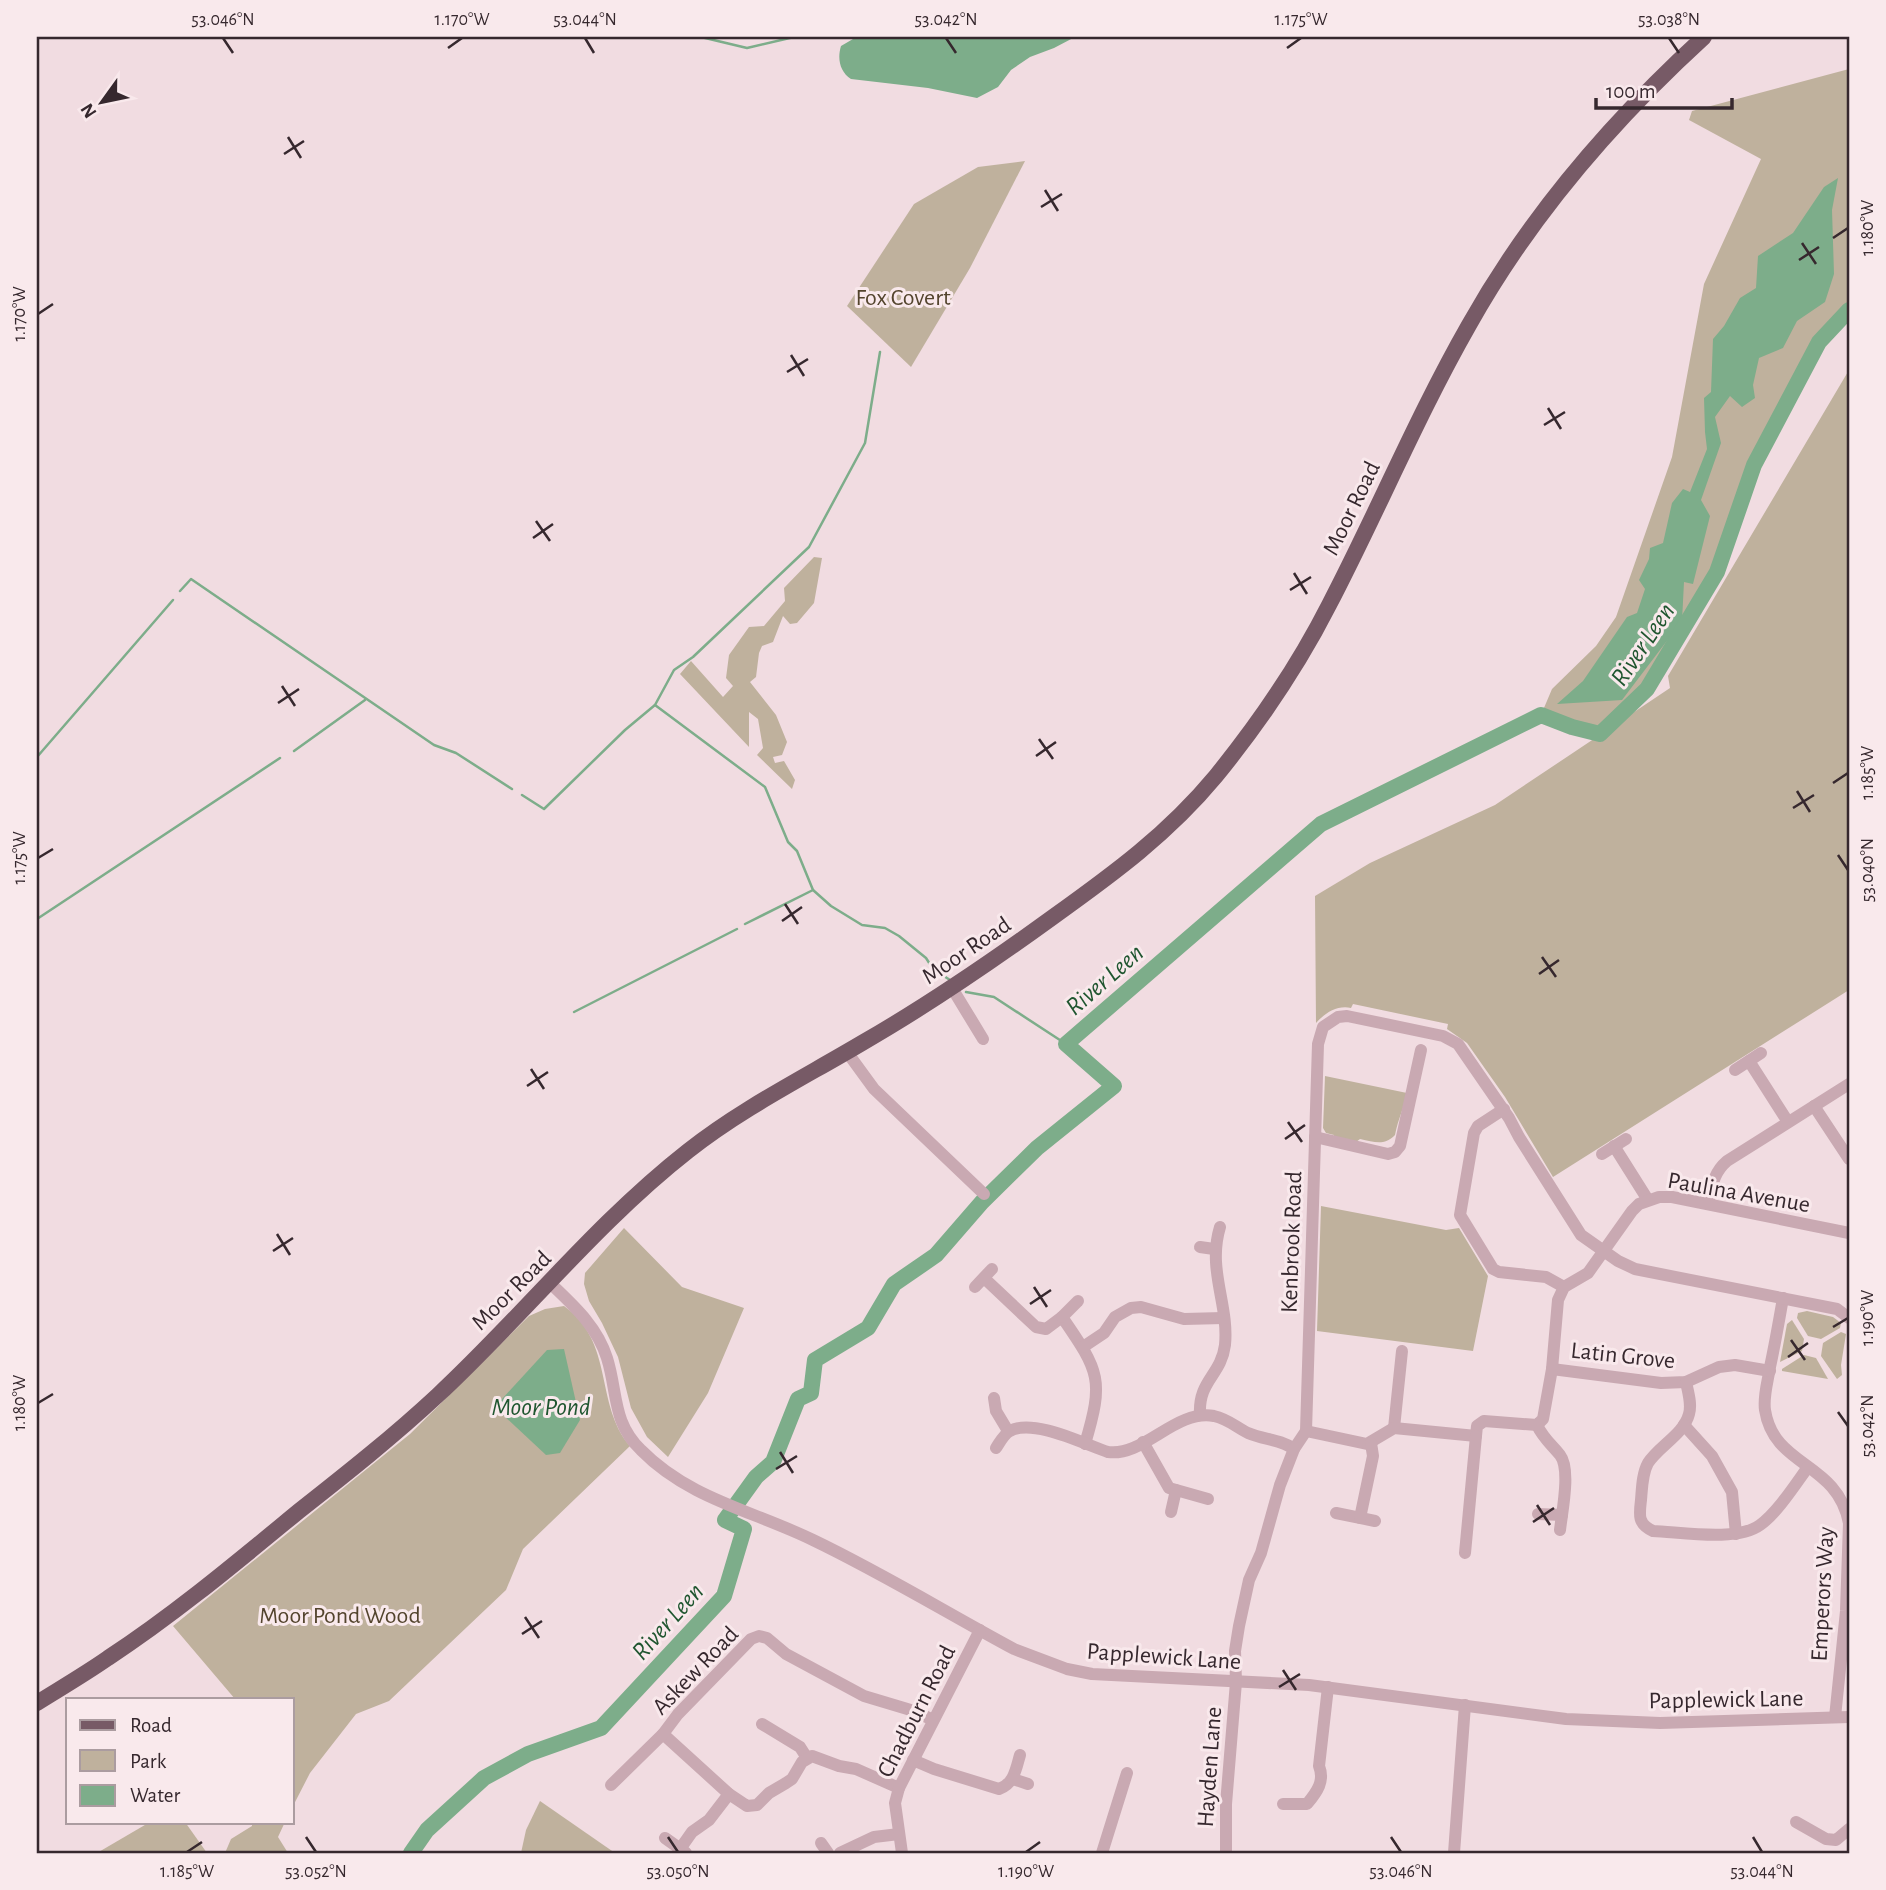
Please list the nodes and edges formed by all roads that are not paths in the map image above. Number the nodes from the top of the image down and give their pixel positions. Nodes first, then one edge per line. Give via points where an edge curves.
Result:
1 (1704, 37) edge
2 (952, 988) junction
3 (984, 1039) dead end
4 (1422, 1050) dead end
5 (847, 1052) junction
6 (1761, 1053) dead end
7 (1749, 1061) junction
8 (1735, 1070) dead end
9 (1849, 1084) edge
10 (1814, 1106) junction
11 (1504, 1109) junction
12 (1788, 1122) junction
13 (1315, 1137) junction
14 (1626, 1139) dead end
15 (1614, 1146) junction
16 (1602, 1154) dead end
17 (1849, 1159) edge
18 (984, 1194) dead end
19 (1648, 1200) junction
20 (1709, 1204) junction
21 (1220, 1227) dead end
22 (1849, 1232) edge
23 (1200, 1247) dead end
24 (1214, 1249) junction
25 (1605, 1251) junction
26 (984, 1278) dead end
27 (550, 1283) junction
28 (1564, 1287) junction
29 (1783, 1298) junction
30 (1078, 1301) dead end
31 (1062, 1317) junction
32 (1223, 1318) junction
33 (1849, 1318) edge
34 (1083, 1347) junction
35 (1400, 1351) dead end
36 (1552, 1368) junction
37 (1769, 1371) junction
38 (1686, 1382) junction
39 (994, 1398) dead end
40 (1200, 1415) junction
41 (1537, 1425) junction
42 (1684, 1425) junction
43 (1394, 1428) junction
44 (1306, 1430) junction
45 (1008, 1432) junction
46 (1476, 1436) junction
47 (1143, 1442) junction
48 (1371, 1443) junction
49 (1085, 1444) junction
50 (996, 1448) dead end
51 (1294, 1449) junction
52 (1808, 1467) junction
53 (1176, 1490) junction
54 (1208, 1499) dead end
55 (1171, 1512) dead end
56 (1336, 1513) dead end
57 (1538, 1514) dead end
58 (1562, 1515) junction
59 (1360, 1518) junction
60 (1375, 1521) dead end
61 (1560, 1530) dead end
62 (1736, 1534) junction
63 (1465, 1553) dead end
64 (980, 1630) junction
65 (1236, 1682) junction
66 (1331, 1688) junction
67 (37, 1703) edge
68 (1465, 1705) junction
69 (1835, 1717) junction
70 (1849, 1717) edge
71 (933, 1720) junction
72 (762, 1724) dead end
73 (663, 1734) junction
74 (1020, 1755) dead end
75 (807, 1758) junction
76 (913, 1760) junction
77 (1126, 1773) dead end
78 (1013, 1779) junction
79 (1028, 1784) dead end
80 (611, 1785) dead end
81 (899, 1788) junction
82 (729, 1794) junction
83 (1283, 1804) dead end
84 (1796, 1822) dead end
85 (1849, 1829) edge
86 (899, 1834) junction
87 (665, 1838) dead end
88 (683, 1851) edge
89 (840, 1853) edge
90 (902, 1853) edge
91 (1102, 1853) edge
92 (1226, 1853) edge
93 (1454, 1853) edge

1 - 2 main road, Moor Road via 1586,157 1486,296 1428,402 1327,609 1280,688 1216,775 1130,862
2 - 3 street
2 - 5 main road, Moor Road
4 - 13 street via 1395,1152
5 - 18 street via 874,1089
5 - 27 main road, Moor Road via 696,1144 657,1176
6 - 7 street
7 - 8 street
7 - 12 street
9 - 10 street
10 - 12 street
10 - 17 street
11 - 13 street, Kenbrook Road via 1451,1039 1338,1017 1323,1027 1320,1035
11 - 25 street, Kenbrook Road via 1581,1235
11 - 28 street via 1474,1133 1460,1215 1493,1269 1546,1277
12 - 20 street via 1719,1168
13 - 44 street, Kenbrook Road
14 - 15 street
15 - 16 street
15 - 19 street
19 - 20 street, Paulina Avenue via 1659,1196
19 - 25 street, Paulina Avenue via 1632,1211
20 - 22 street, Paulina Avenue
21 - 24 street
23 - 24 street
24 - 32 street
25 - 28 street, Paulina Avenue via 1588,1273
25 - 29 street, Kenbrook Road via 1634,1269
26 - 31 street via 1036,1328 1046,1329
27 - 64 street, Papplewick Lane via 596,1333 607,1358 620,1422 654,1462 704,1495 812,1539
27 - 67 main road, Moor Road via 379,1447 220,1576 107,1659
28 - 36 street via 1558,1300
29 - 33 street, Kenbrook Road via 1837,1308
29 - 37 street, Emperors Way
30 - 31 street
31 - 34 street
32 - 34 street via 1184,1320 1131,1308
32 - 40 street via 1225,1344 1201,1393
34 - 49 street via 1097,1384
35 - 43 street
36 - 38 street, Latin Grove via 1647,1382
36 - 41 street via 1543,1419
37 - 38 street, Latin Grove via 1734,1365
37 - 52 street, Emperors Way via 1764,1399 1768,1424 1783,1447
38 - 42 street via 1690,1403
39 - 45 street
40 - 47 street
40 - 51 street via 1231,1421 1248,1433
41 - 46 street via 1484,1421 1477,1426
41 - 58 street via 1566,1468
42 - 62 street via 1712,1456 1732,1492
42 - 62 street via 1647,1465 1639,1517 1643,1527
43 - 46 street
43 - 48 street
44 - 48 street
44 - 51 street
45 - 49 street via 1035,1427
45 - 50 street
46 - 63 street
47 - 49 street via 1113,1453
47 - 53 street via 1169,1488
48 - 59 street via 1373,1456
51 - 65 street via 1249,1580 1235,1651
52 - 62 street via 1760,1525
52 - 69 street, Emperors Way via 1838,1493 1849,1523
53 - 54 street
53 - 55 street
56 - 59 street
57 - 58 street
58 - 61 street
59 - 60 street
64 - 65 street, Papplewick Lane via 1067,1669
64 - 71 street, Chadburn Road
65 - 66 street, Papplewick Lane
65 - 92 street, Hayden Lane
66 - 68 street, Papplewick Lane
66 - 83 street via 1319,1789 1307,1804
68 - 69 street, Papplewick Lane via 1566,1719 1660,1723
68 - 93 street
69 - 70 street, Papplewick Lane
71 - 73 street, Askew Road via 864,1696 759,1636 751,1639
71 - 76 street, Chadburn Road
72 - 75 street via 800,1747
73 - 80 street, Askew Road
73 - 82 street
74 - 78 street
75 - 81 street via 820,1757
75 - 82 street via 792,1779 757,1805 747,1806
76 - 78 street via 999,1790
76 - 81 street, Chadburn Road
77 - 91 street
78 - 79 street
81 - 86 street, Chadburn Road via 895,1803
82 - 88 street via 709,1820 692,1832
84 - 85 street via 1826,1839 1836,1839
86 - 89 street via 874,1837
86 - 90 street, Chadburn Road
87 - 88 street

